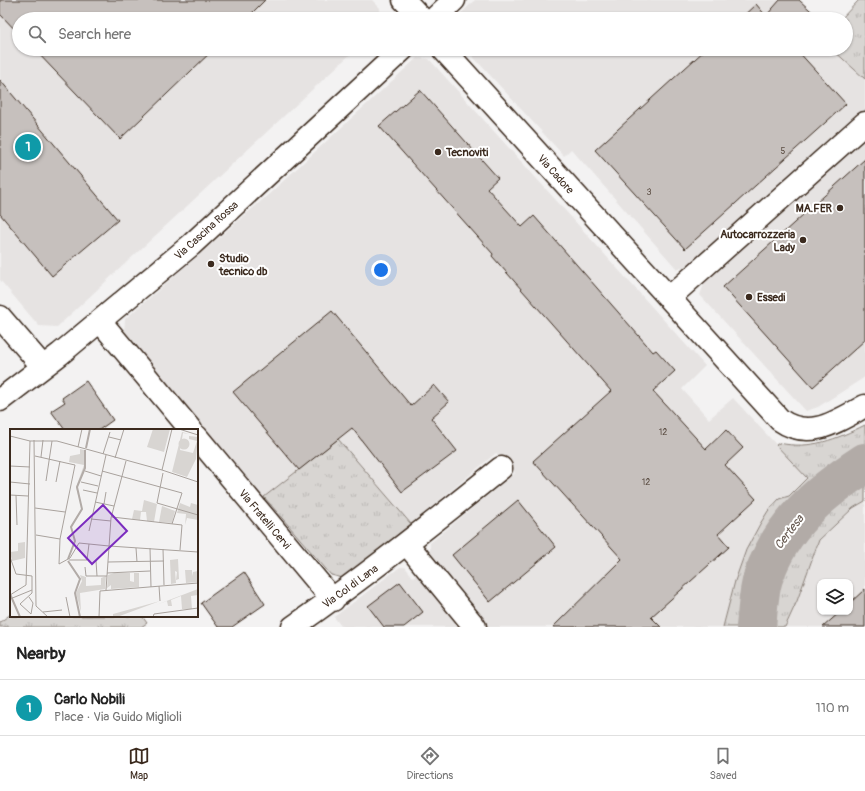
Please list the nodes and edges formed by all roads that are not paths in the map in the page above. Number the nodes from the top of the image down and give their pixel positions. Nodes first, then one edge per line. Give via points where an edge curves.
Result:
1 (404, 0) edge
2 (454, 0) edge
3 (415, 12) edge
4 (441, 12) edge
5 (395, 56) edge
6 (449, 56) edge
7 (865, 123) edge
8 (669, 298) junction
9 (0, 317) edge
10 (100, 321) junction
11 (43, 367) junction
12 (0, 400) edge
13 (865, 406) edge
14 (190, 429) edge
15 (198, 439) edge
16 (501, 468) dead end
17 (407, 544) junction
18 (332, 600) junction
19 (293, 627) edge
20 (475, 627) edge

1 - 3 street
2 - 4 street
5 - 10 street, Via Cascina Rossa via 215,223
6 - 8 street, Via Cadore
7 - 8 street
8 - 13 street, Via Cadore via 773,413 788,425 804,430 814,428 836,421
9 - 11 street
10 - 11 street, Via Cascina Rossa
10 - 14 street
11 - 12 street, Via Cascina Rossa
15 - 18 street, Via Fratelli Cervi
16 - 17 street, Via Col di Lana
17 - 18 street, Via Col di Lana
17 - 20 street
18 - 19 street, Via Col di Lana

